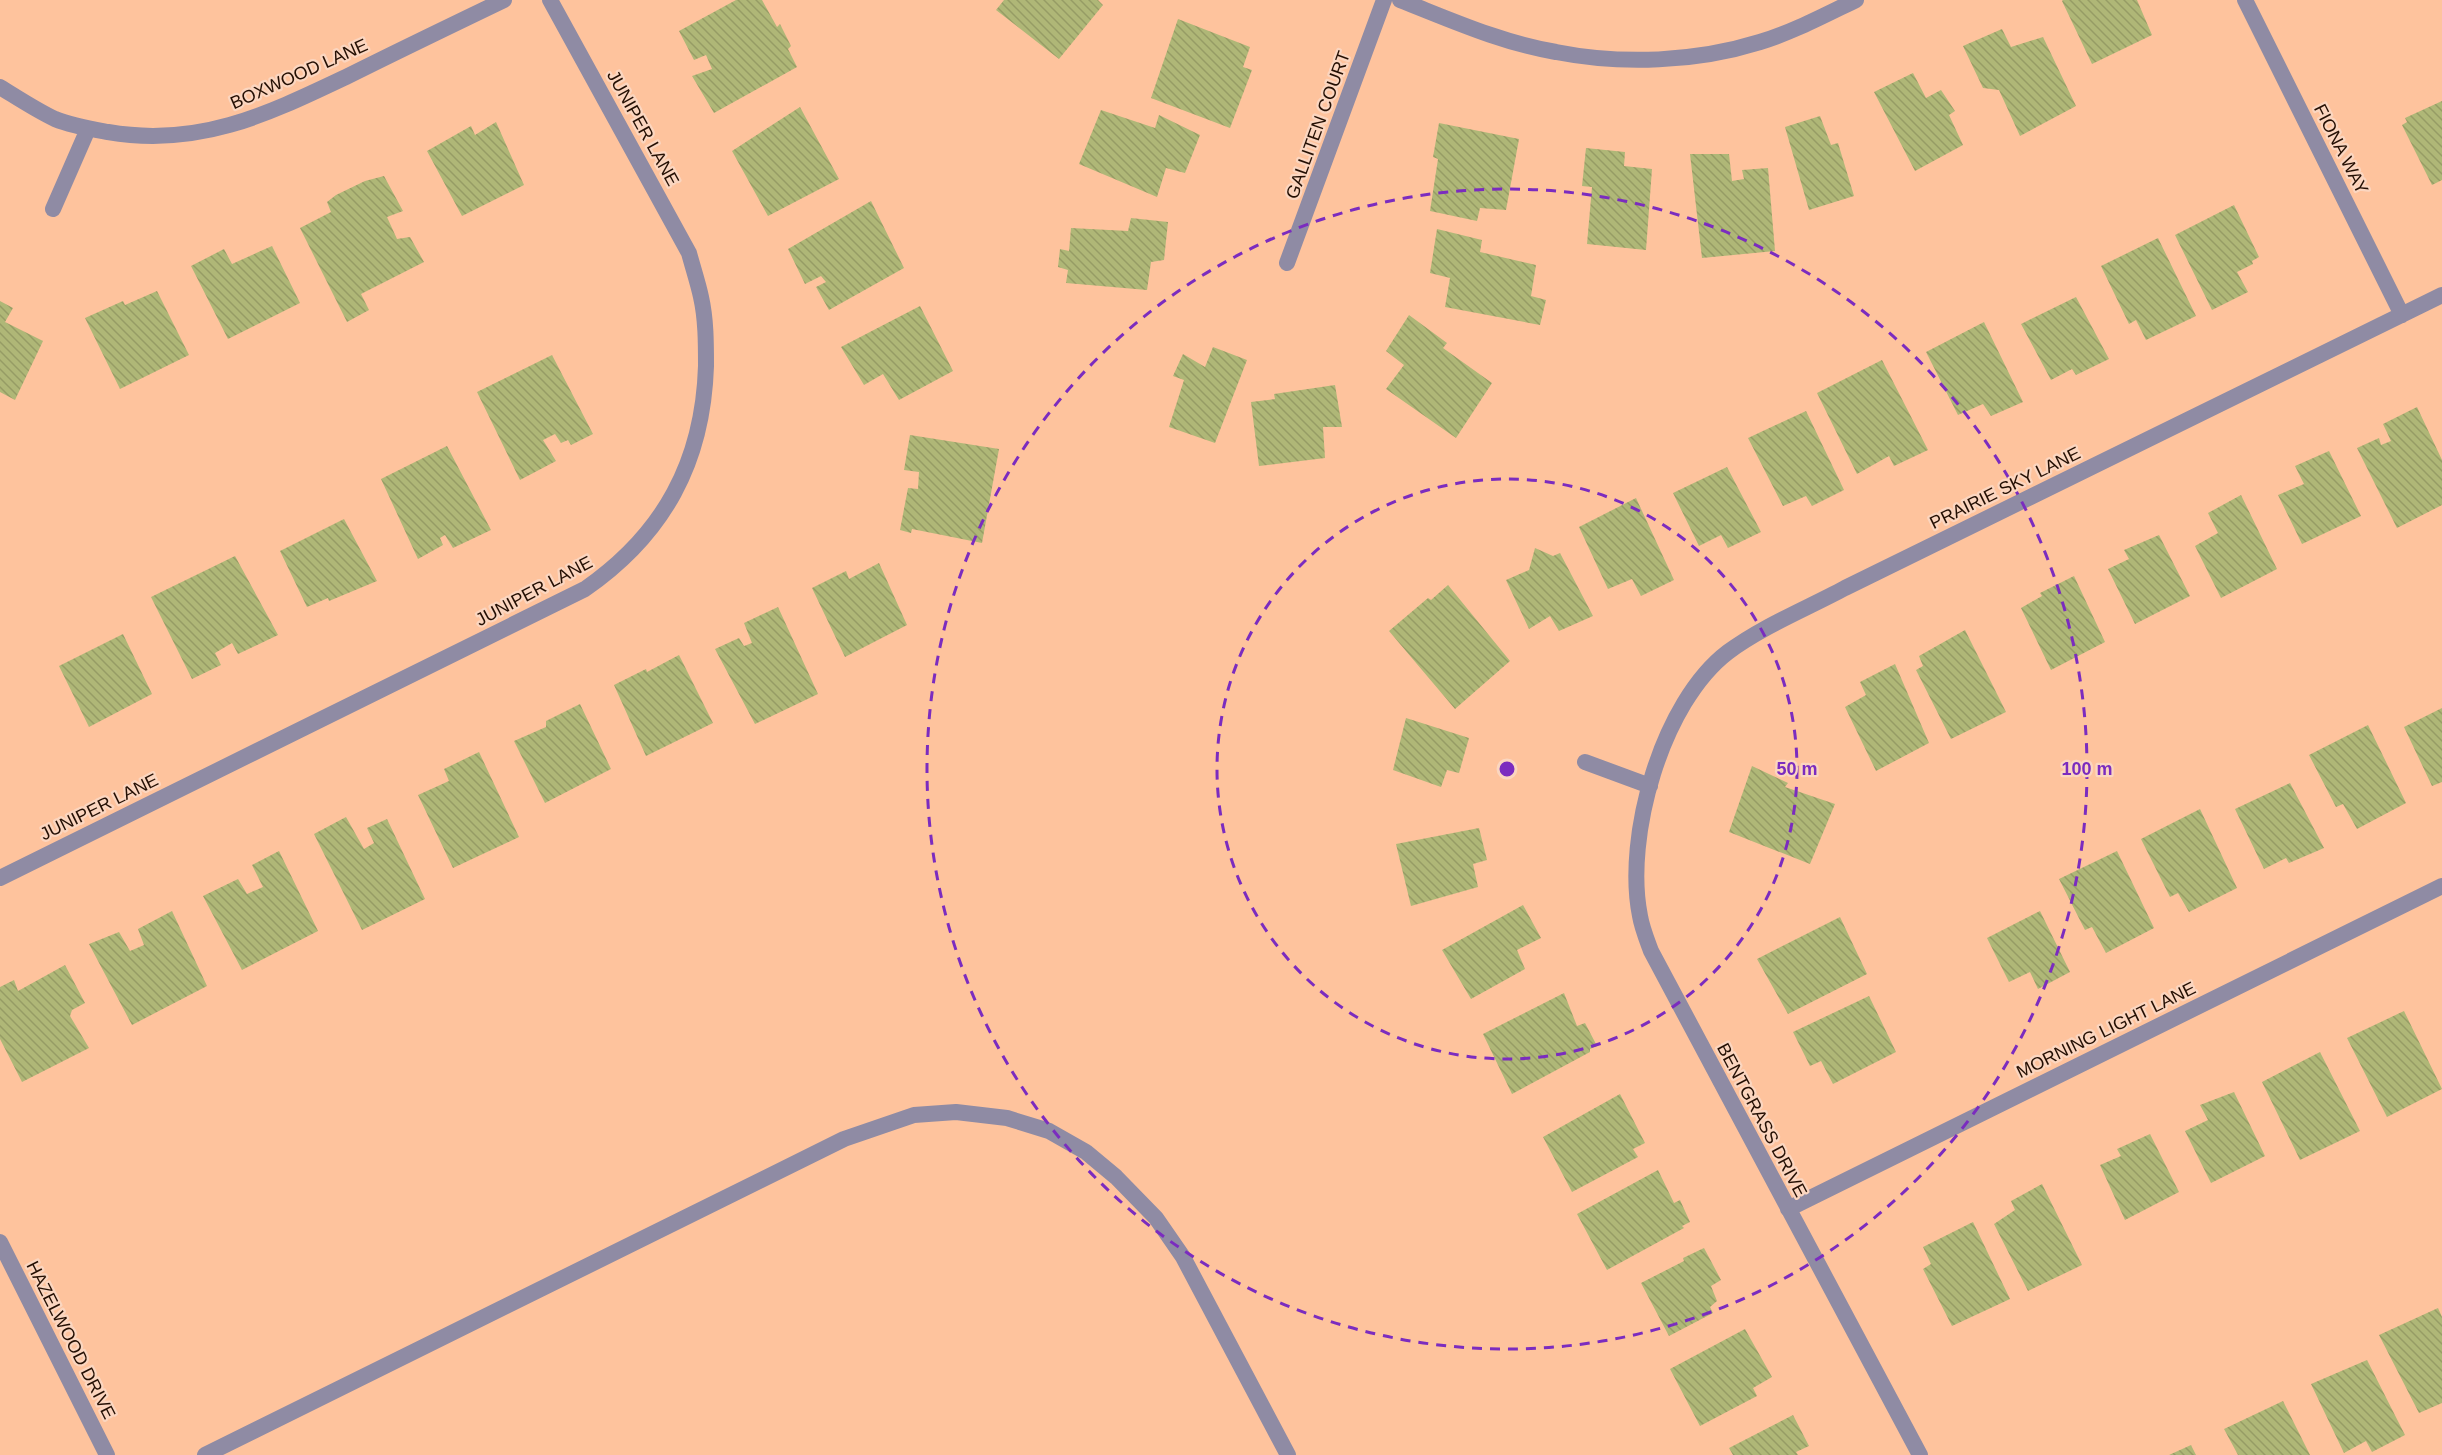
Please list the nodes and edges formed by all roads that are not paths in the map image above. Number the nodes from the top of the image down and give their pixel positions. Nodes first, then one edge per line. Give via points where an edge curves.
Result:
1 (504, 0) edge
2 (550, 0) edge
3 (1384, 0) edge
4 (1400, 0) edge
5 (1856, 0) edge
6 (2245, 0) edge
7 (0, 87) edge
8 (88, 129) junction
9 (54, 209) dead end
10 (1287, 263) dead end
11 (2442, 295) edge
12 (2402, 315) junction
13 (1585, 762) dead end
14 (1650, 786) junction
15 (0, 878) edge
16 (2442, 886) edge
17 (1788, 1209) junction
18 (0, 1242) edge
19 (107, 1455) edge
20 (204, 1455) edge
21 (1288, 1455) edge
22 (1920, 1455) edge

1 - 8 street, BOXWOOD LANE via 248,120 179,136 149,137
2 - 15 street, JUNIPER LANE via 689,254 702,299 705,392 698,436 682,480 637,547 585,589
3 - 10 street, GALLITEN COURT
4 - 5 street via 1545,50 1632,59 1721,52 1761,42
6 - 12 street, FIONA WAY
7 - 8 street, BOXWOOD LANE via 57,120
8 - 9 street
11 - 12 street, PRAIRIE SKY LANE
12 - 14 street, PRAIRIE SKY LANE via 1845,588 1728,653 1698,682 1674,723
13 - 14 street
14 - 17 street, BENTGRASS DRIVE via 1638,842 1636,884 1640,916 1651,951
16 - 17 street, MORNING LIGHT LANE
17 - 22 street, BENTGRASS DRIVE
18 - 19 street, HAZELWOOD DRIVE
20 - 21 street via 844,1139 914,1115 956,1112 1007,1118 1049,1131 1086,1152 1148,1209 1183,1257

